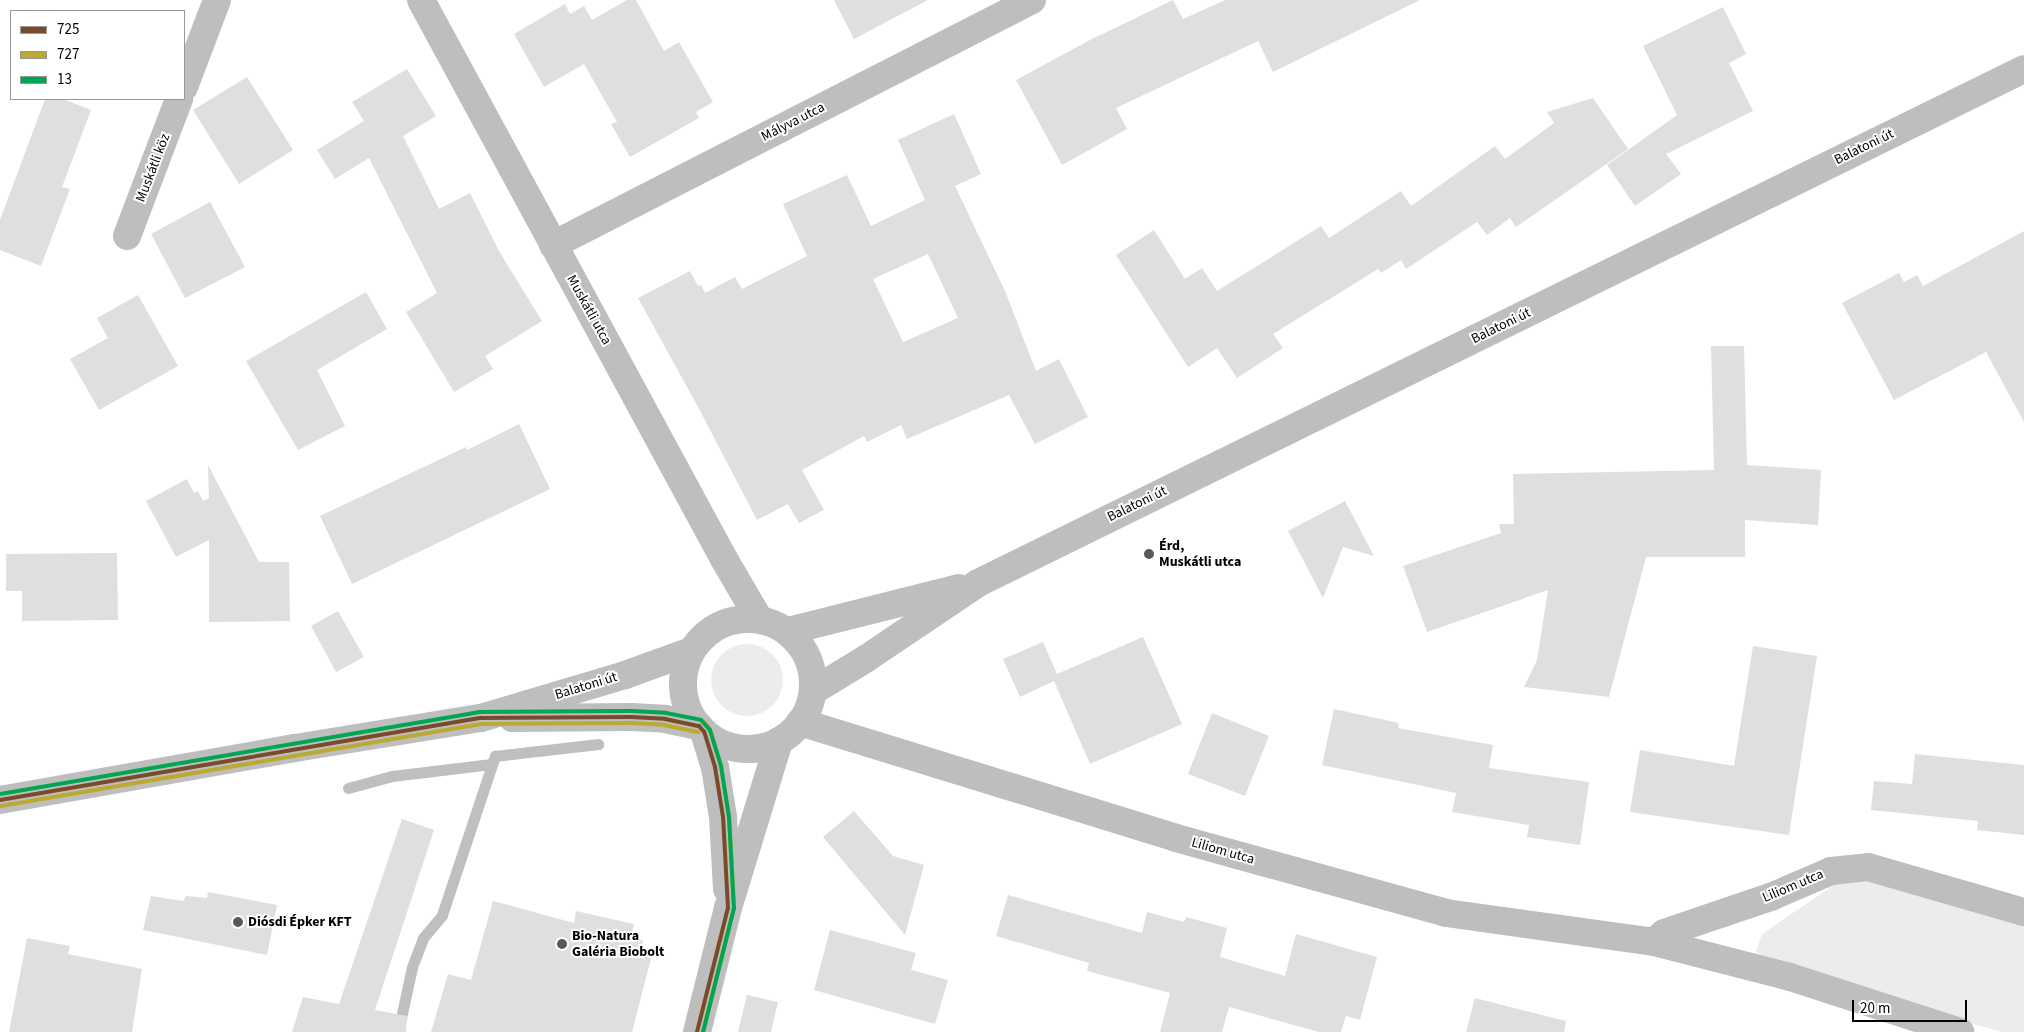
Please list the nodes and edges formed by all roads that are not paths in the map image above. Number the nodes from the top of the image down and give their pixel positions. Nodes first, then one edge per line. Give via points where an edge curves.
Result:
1 (217, 0) edge
2 (421, 0) edge
3 (1032, 0) edge
4 (2024, 69) edge
5 (185, 84) edge
6 (180, 100) edge
7 (127, 236) dead end
8 (553, 245) junction
9 (978, 583) junction
10 (760, 619) junction
11 (788, 631) junction
12 (691, 651) junction
13 (813, 691) junction
14 (480, 718) junction
15 (800, 722) junction
16 (701, 729) junction
17 (779, 741) junction
18 (0, 804) edge
19 (728, 908) junction
20 (2024, 912) edge
21 (1654, 942) junction
22 (697, 1032) edge
23 (1960, 1032) edge

1 - 5 street
2 - 8 street, Muskátli utca
3 - 8 street, Mályva utca
4 - 9 street, Balatoni út
6 - 7 street, Muskátli köz
8 - 10 street, Muskátli utca
9 - 11 street, Balatoni út
9 - 13 street, Balatoni út
10 - 11 street
10 - 12 street via 732,620 709,631
11 - 13 street via 808,657
12 - 14 street, Balatoni út via 625,675
12 - 16 street via 684,671 686,698
13 - 15 street
14 - 16 street, Balatoni út via 632,717 664,719
14 - 18 street, Balatoni út via 295,748
15 - 17 street
15 - 21 street, Liliom utca via 1194,843 1446,913
16 - 17 street via 717,742 746,748 763,747
16 - 19 street via 716,767 723,817
17 - 19 street
19 - 22 street
20 - 21 street, Liliom utca via 1868,867 1831,871 1773,896 1664,933
21 - 23 street, Liliom utca via 1790,977

